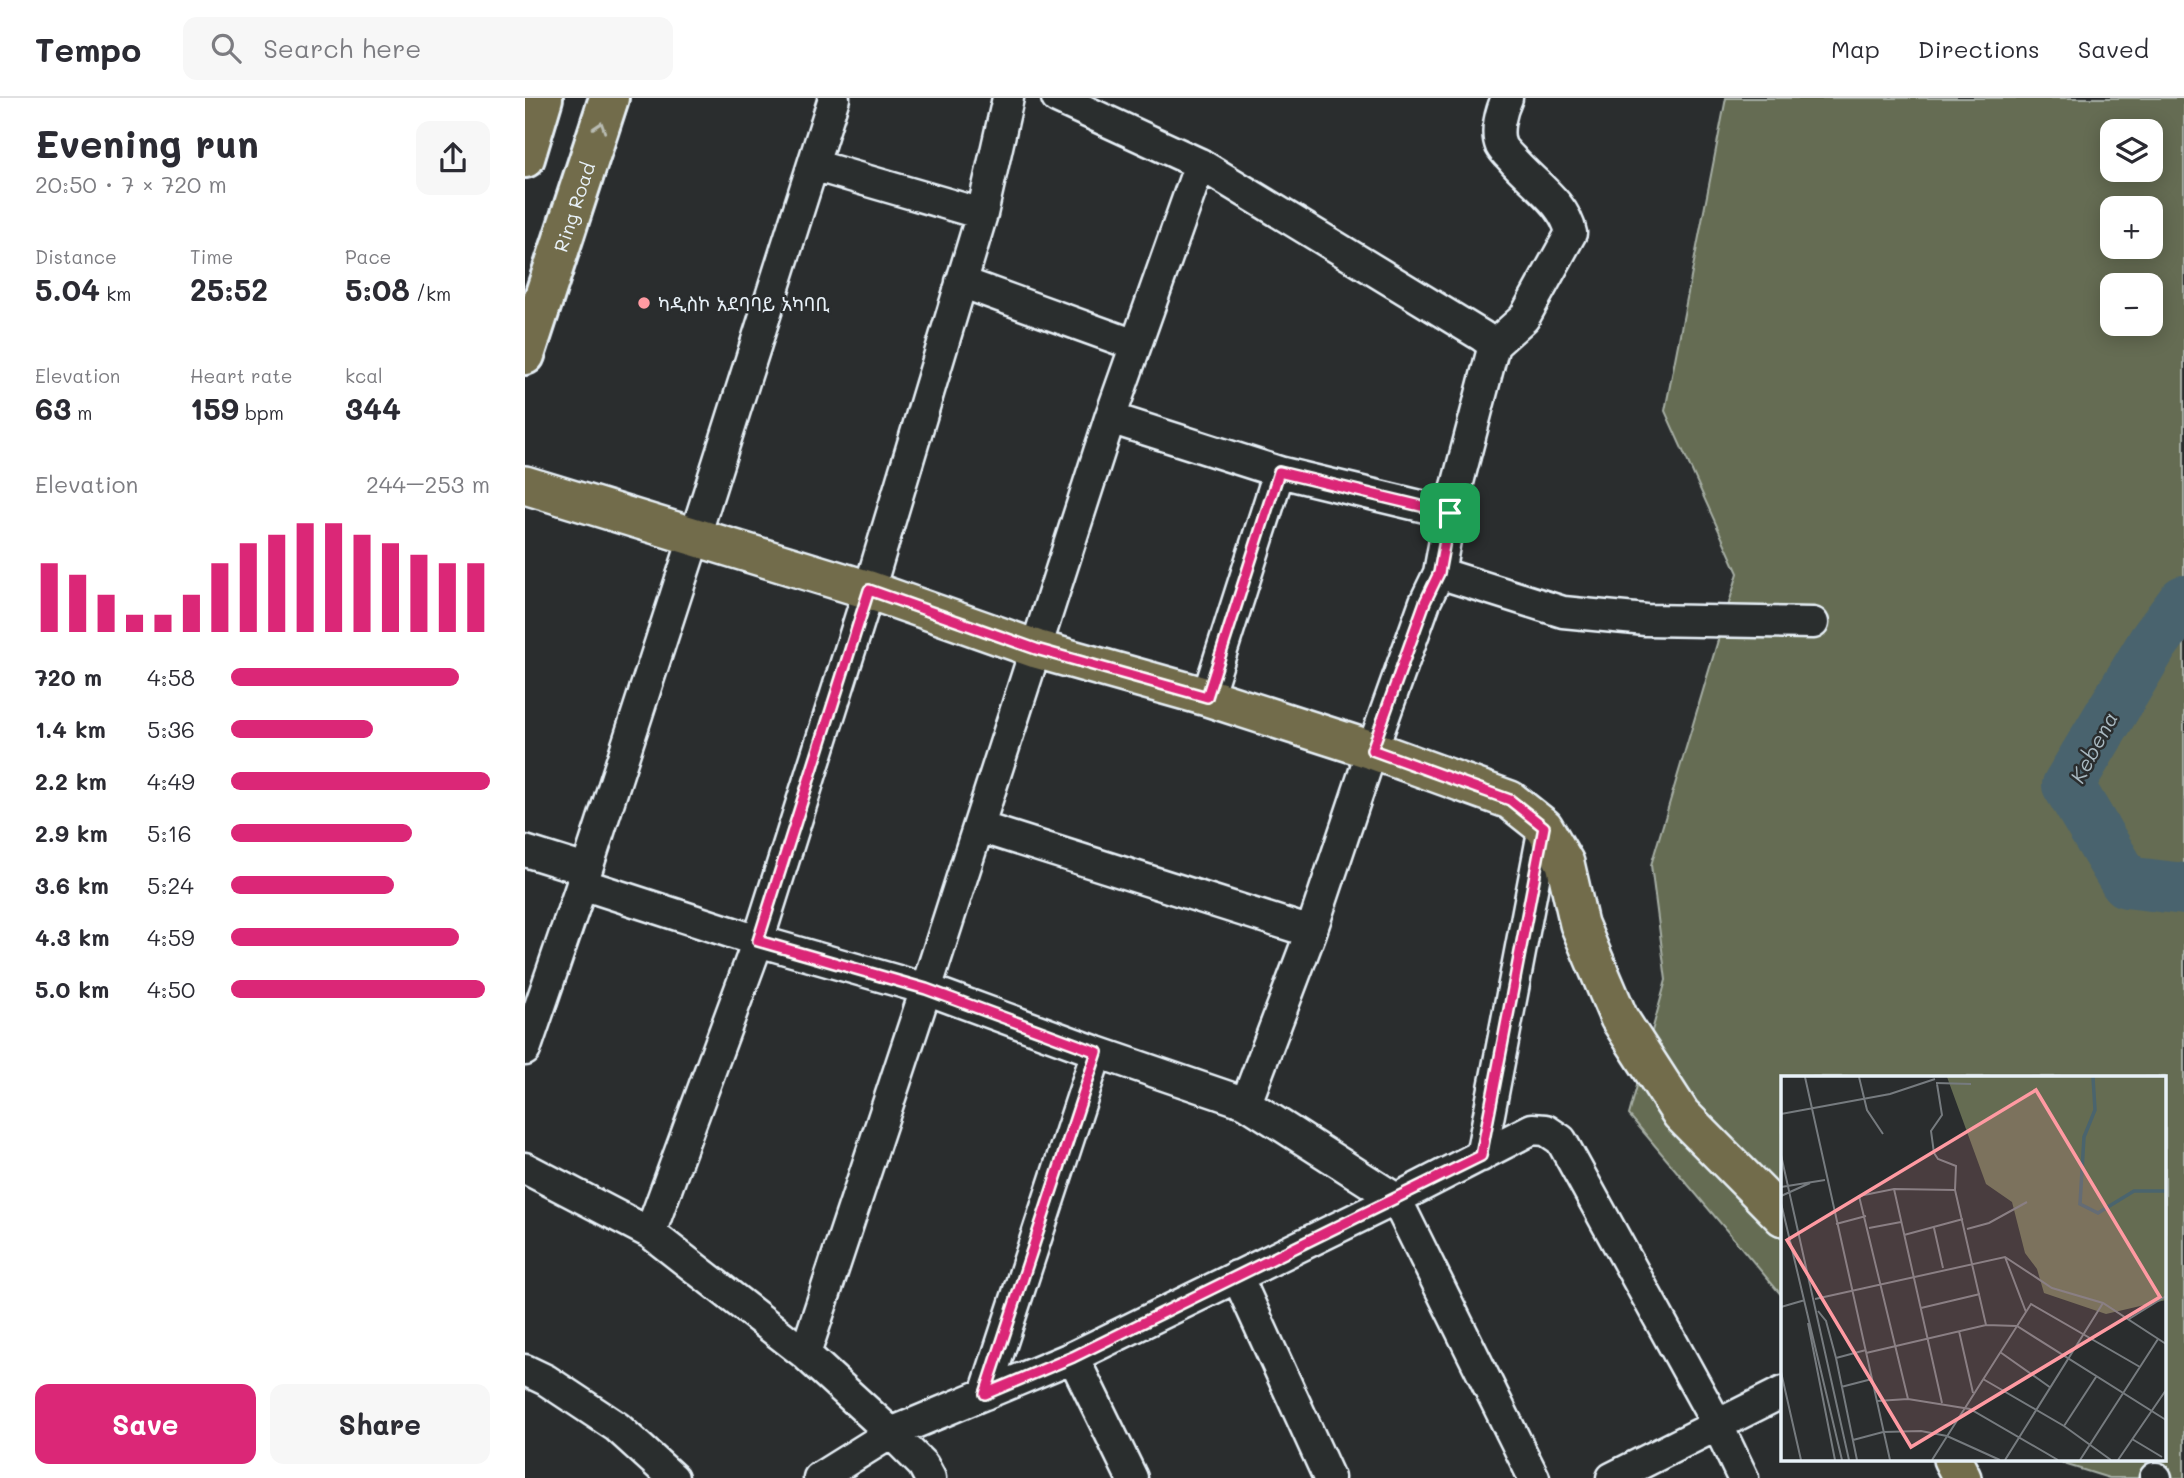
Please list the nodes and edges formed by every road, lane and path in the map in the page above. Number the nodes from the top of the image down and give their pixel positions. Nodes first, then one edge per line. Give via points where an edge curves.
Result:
1 (543, 98) edge
2 (609, 98) edge
3 (834, 98) edge
4 (1008, 98) edge
5 (1057, 98) edge
6 (1507, 98) edge
7 (525, 158) edge
8 (813, 164) junction
9 (1200, 164) junction
10 (982, 214) junction
11 (961, 282) junction
12 (1135, 345) junction
13 (1494, 345) junction
14 (525, 355) edge
15 (1110, 418) junction
16 (1279, 472) junction
17 (525, 485) edge
18 (1450, 513) junction
19 (695, 536) junction
20 (1439, 573) junction
21 (869, 590) junction
22 (1813, 623) dead end
23 (1036, 649) junction
24 (1207, 697) junction
25 (1372, 750) junction
26 (979, 827) junction
27 (1544, 827) junction
28 (525, 851) edge
29 (584, 877) junction
30 (1311, 932) junction
31 (758, 941) junction
32 (926, 989) junction
33 (527, 1036) edge
34 (1097, 1052) junction
35 (1246, 1103) junction
36 (1481, 1156) junction
37 (525, 1168) edge
38 (1396, 1199) junction
39 (1781, 1215) edge
40 (650, 1233) junction
41 (1237, 1276) junction
42 (805, 1354) junction
43 (1073, 1357) junction
44 (525, 1370) edge
45 (1781, 1393) edge
46 (985, 1394) junction
47 (1717, 1424) junction
48 (891, 1433) junction
49 (1953, 1460) edge
50 (673, 1478) edge
51 (819, 1478) edge
52 (930, 1478) edge
53 (1132, 1478) edge
54 (1329, 1478) edge
55 (1534, 1478) edge
56 (1612, 1478) edge
57 (1743, 1478) edge
58 (1962, 1478) edge

1 - 7 highway
14 -> 2 highway, Ring Road
3 - 8 street
4 - 10 street
5 - 9 street
6 - 13 street via 1499,126 1501,146 1569,221 1571,233 1524,318
8 - 10 street
8 - 19 street
9 - 12 street
9 - 13 street
10 - 11 street
11 - 12 street
11 - 21 street
12 - 15 street
13 - 18 street
15 - 16 street
15 - 23 street
16 - 18 street
16 - 24 street
17 - 19 main road
18 - 20 street
19 - 21 main road
19 - 29 street
20 - 22 street via 1563,612 1646,621
20 - 25 street
21 - 23 main road
21 - 31 street
23 - 24 main road
23 - 26 street
24 - 25 main road
25 - 27 main road via 1510,800
25 - 30 street
26 - 30 street
26 - 32 street
27 - 36 street
27 - 39 main road via 1565,863 1579,924 1619,1018 1681,1114
28 - 29 street
29 - 31 street
29 - 33 street
30 - 35 street
31 - 32 street
31 - 40 street
32 - 34 street
32 - 42 street
34 - 35 street
34 - 46 street
35 - 38 street
36 - 38 street
36 - 47 street via 1532,1129 1546,1130 1560,1140
37 - 40 street
38 - 41 street
38 - 55 street
40 - 42 street
41 - 43 street
41 - 54 street
42 - 48 street
43 - 46 street
43 - 53 street
44 - 50 street via 617,1427
45 - 47 street
46 - 48 street
47 - 56 street
47 - 57 street
48 - 51 street
48 - 52 street
49 - 58 main road

